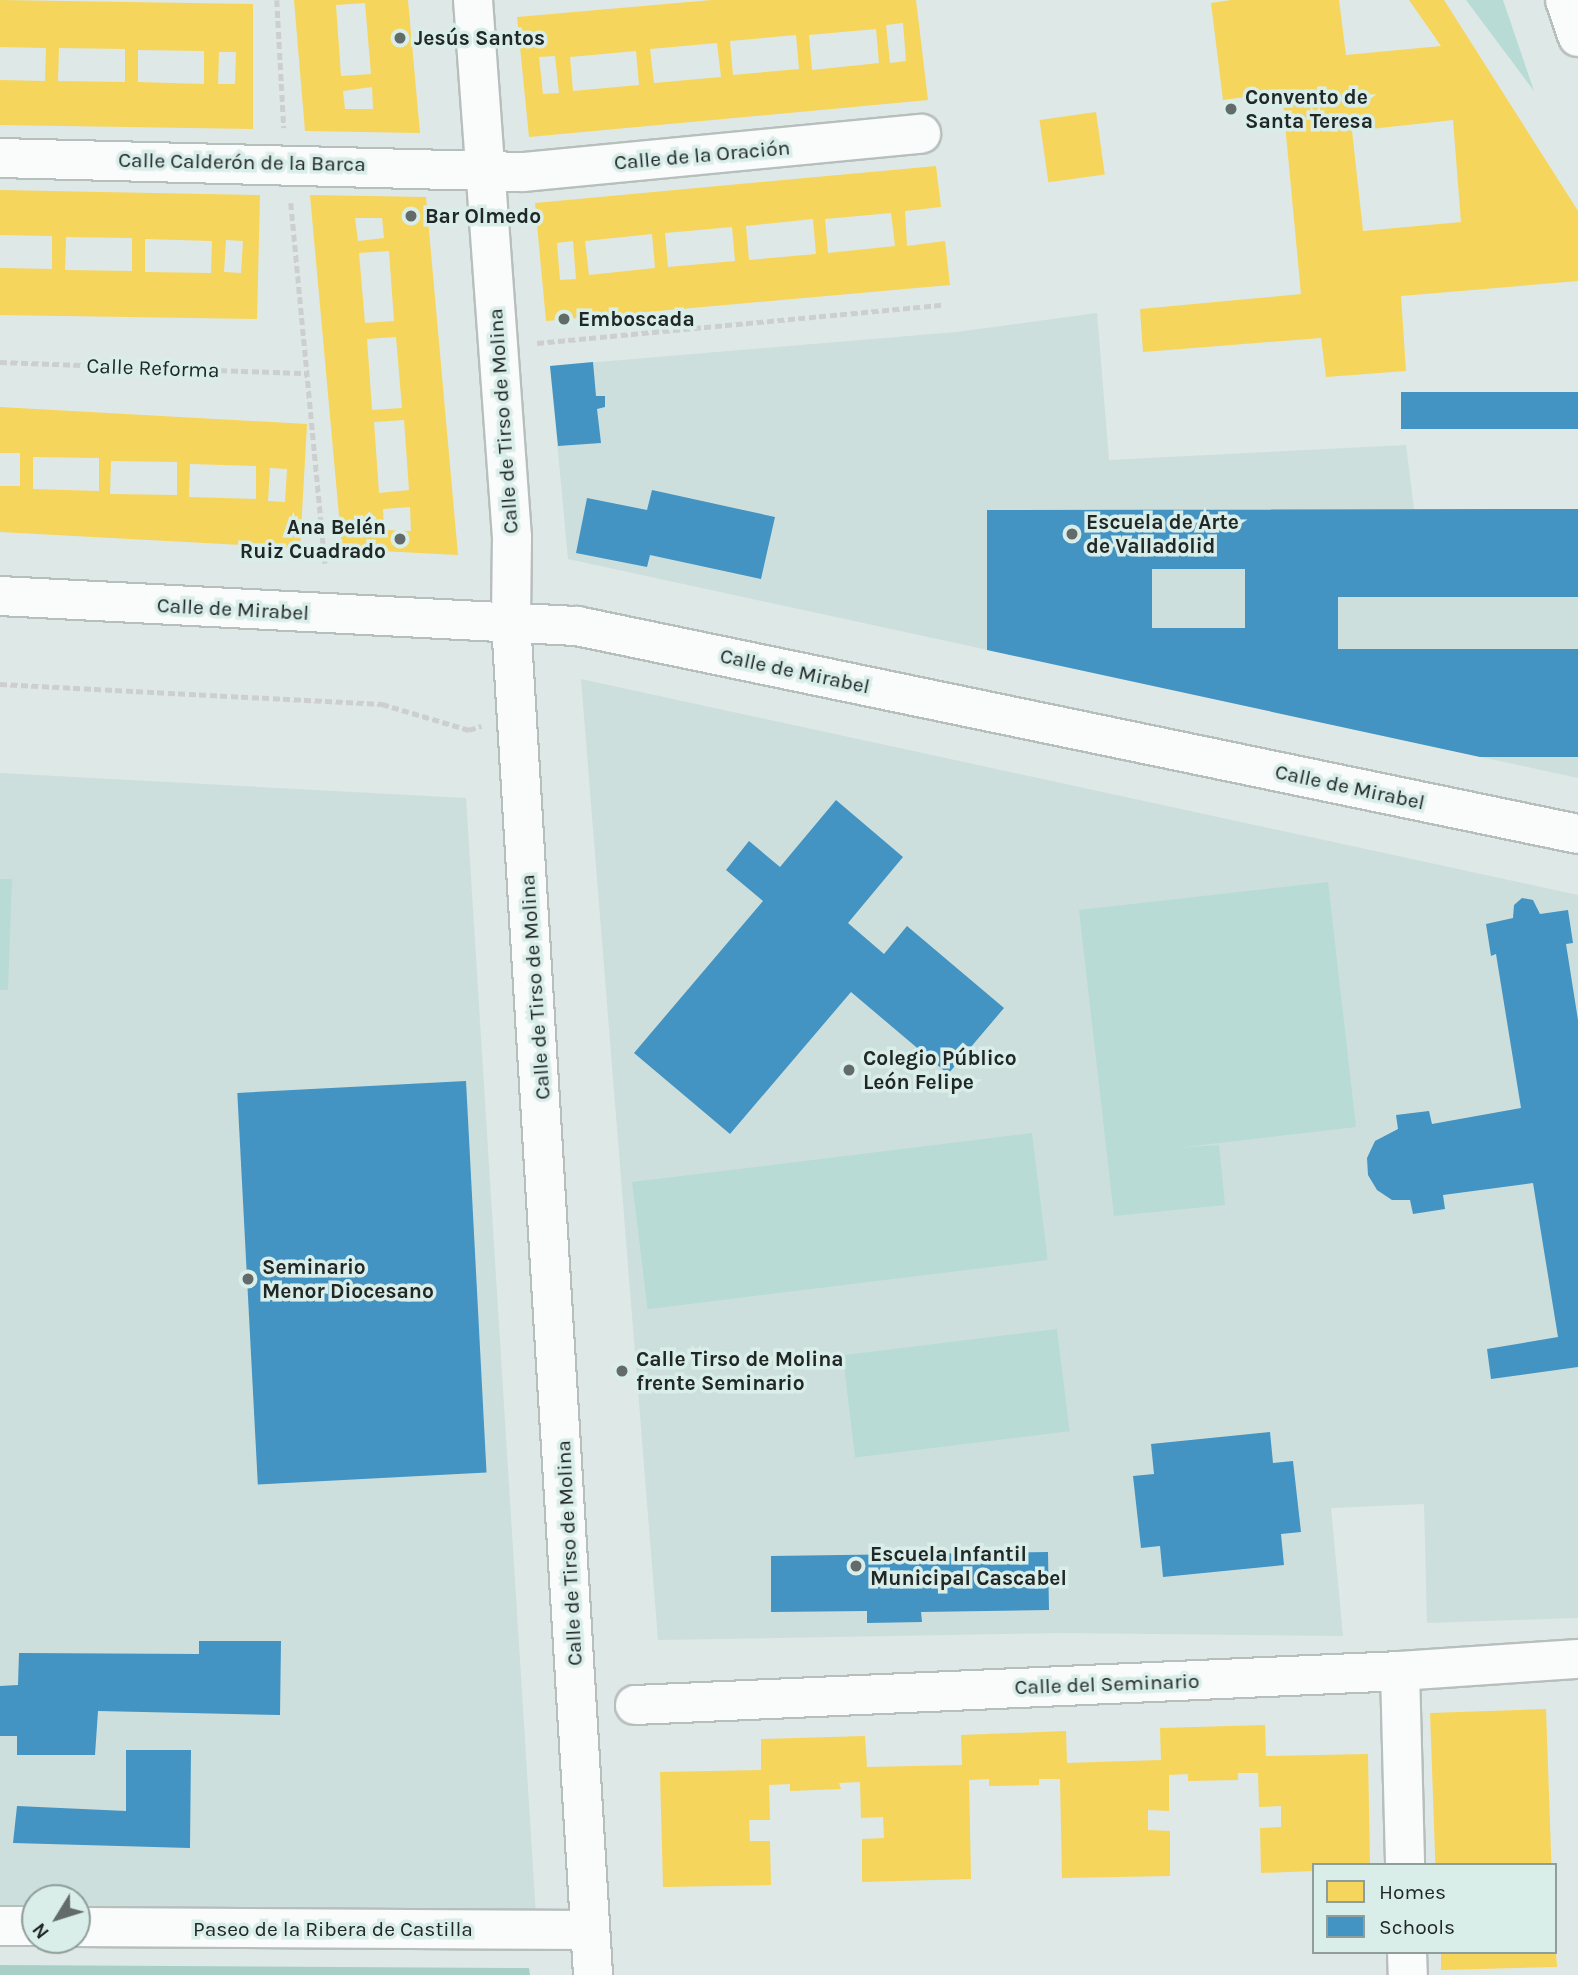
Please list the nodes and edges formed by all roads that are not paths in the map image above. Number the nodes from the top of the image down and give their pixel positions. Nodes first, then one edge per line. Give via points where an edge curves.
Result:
1 (473, 0) edge
2 (1565, 0) edge
3 (1578, 37) edge
4 (921, 134) dead end
5 (0, 158) edge
6 (483, 170) junction
7 (0, 596) edge
8 (511, 622) junction
9 (1578, 834) edge
10 (1578, 1659) edge
11 (1400, 1671) junction
12 (635, 1705) dead end
13 (1405, 1863) edge
14 (0, 1926) edge
15 (21, 1926) edge
16 (91, 1928) edge
17 (1407, 1954) edge
18 (595, 1960) edge
19 (1408, 1975) edge

1 - 6 street, Calle de Tirso de Molina
2 - 3 street
4 - 6 street, Calle de la Oración via 523,172
5 - 6 street, Calle Calderón de la Barca
6 - 8 street, Calle de Tirso de Molina via 512,537
7 - 8 street, Calle de Mirabel
8 - 9 street, Calle de Mirabel via 594,629
8 - 18 street, Calle de Tirso de Molina
10 - 11 street, Calle del Seminario
11 - 12 street, Calle del Seminario
11 - 13 street
14 - 15 street
16 - 18 street, Paseo de la Ribera de Castilla
17 - 19 street

